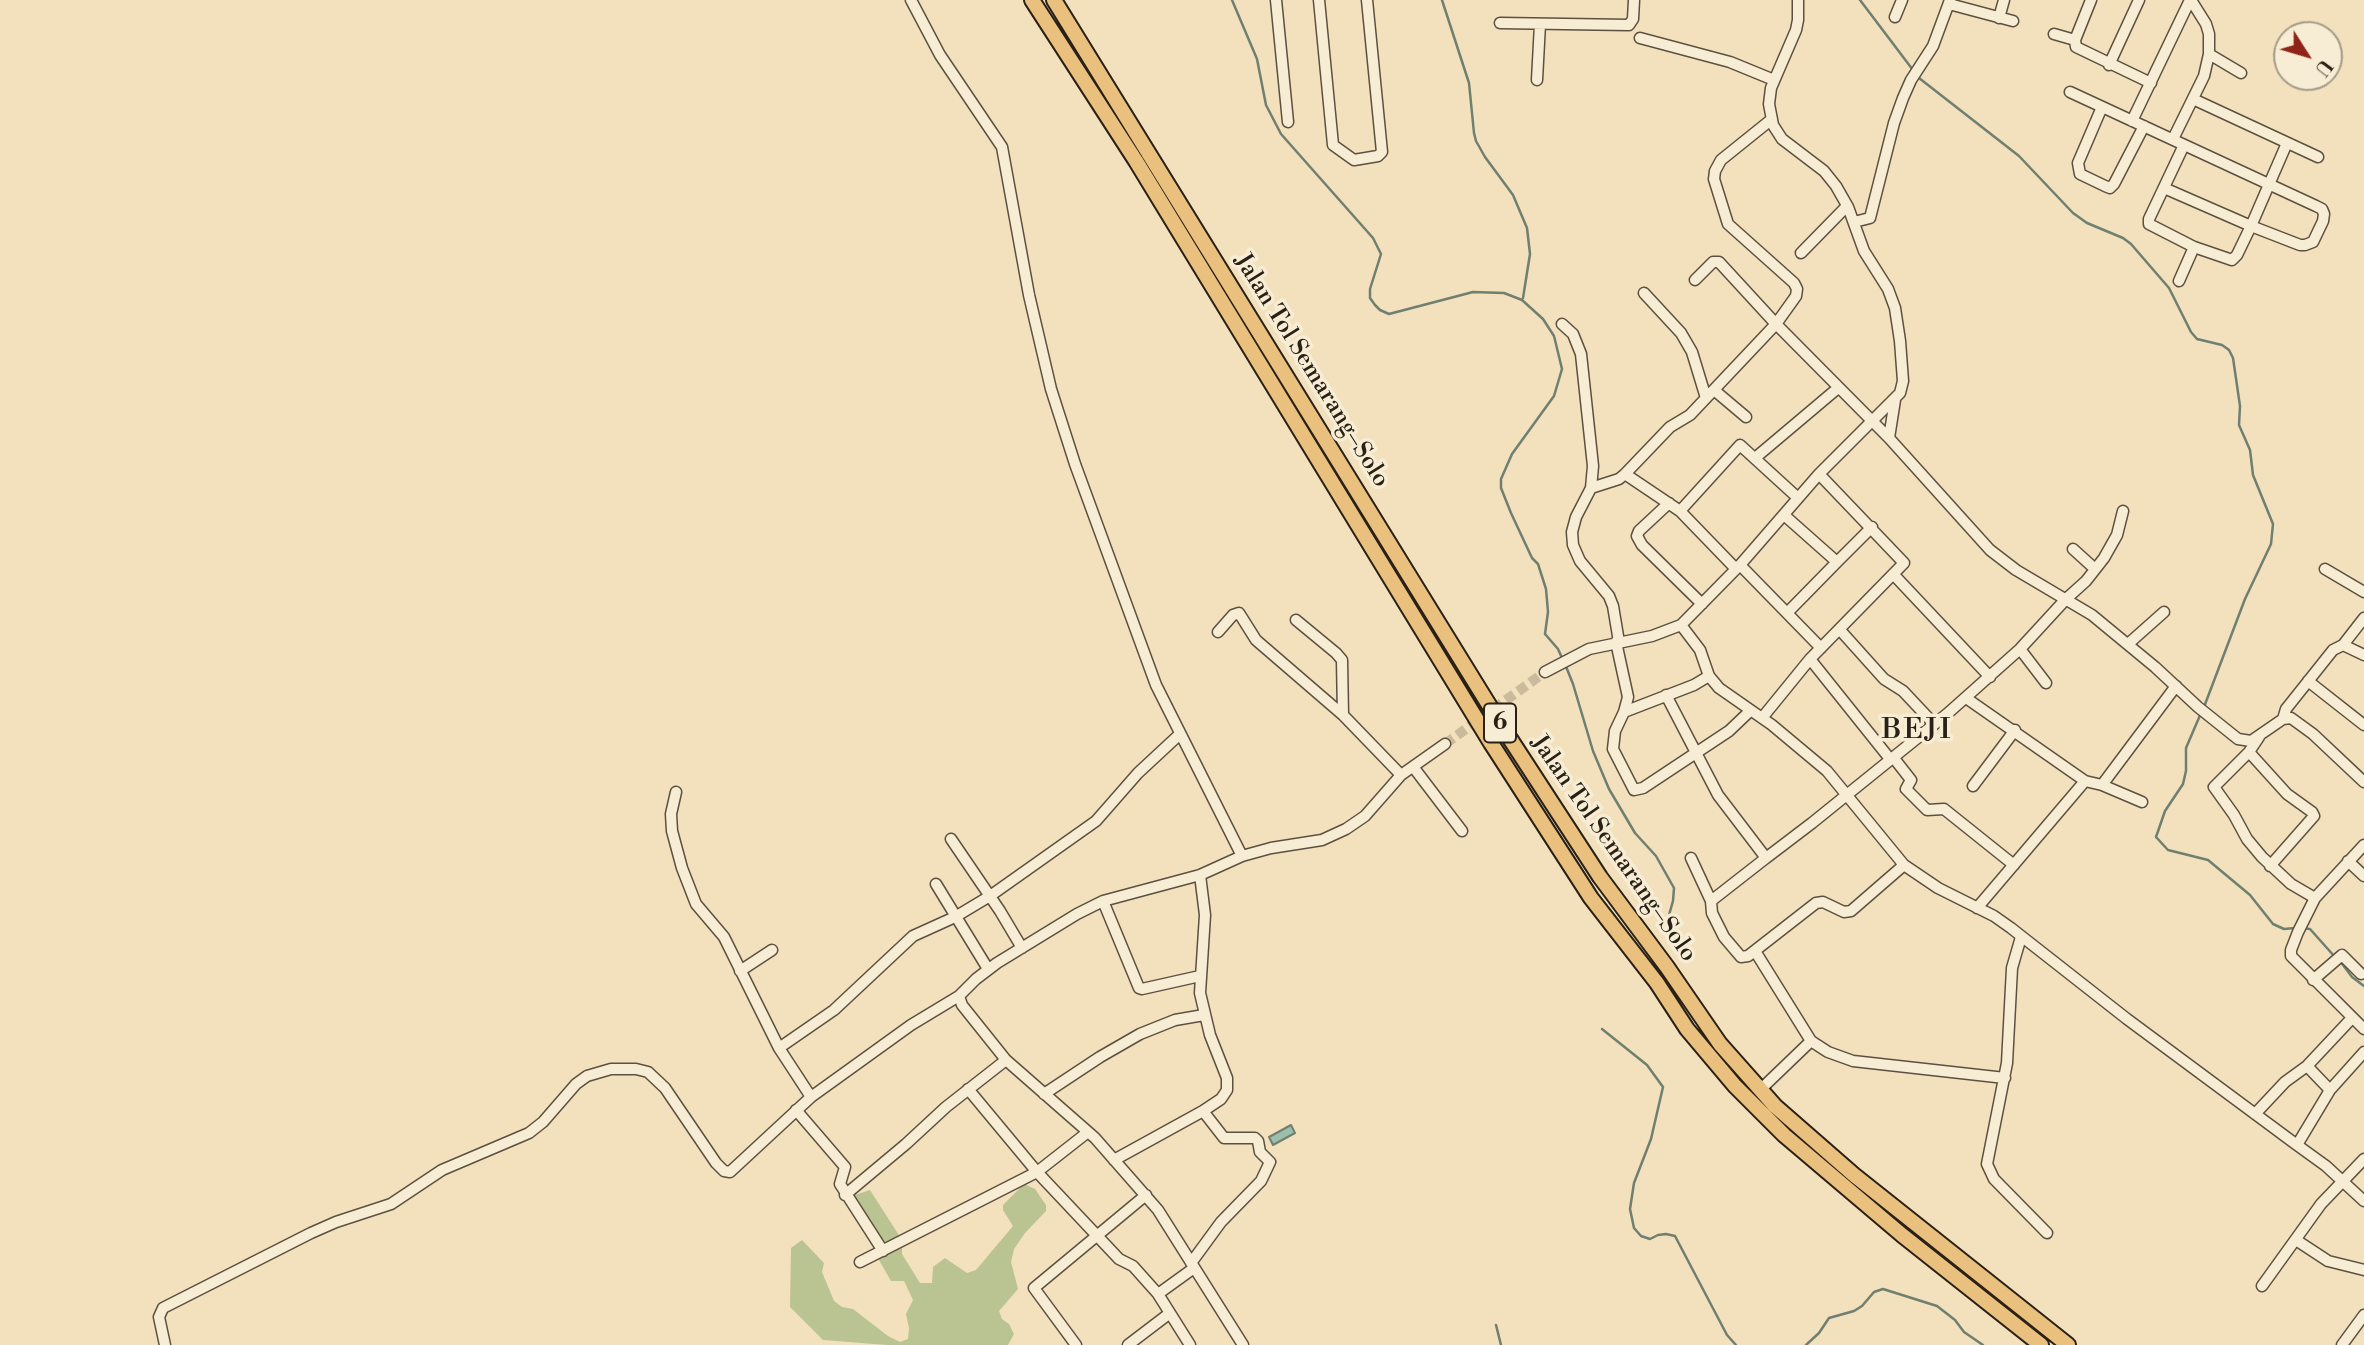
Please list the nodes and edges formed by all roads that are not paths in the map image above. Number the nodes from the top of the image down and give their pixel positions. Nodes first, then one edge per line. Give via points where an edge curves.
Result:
1 (911, 0) edge
2 (1032, 0) edge
3 (1054, 0) edge
4 (1276, 0) edge
5 (1319, 0) edge
6 (1367, 0) edge
7 (1634, 0) edge
8 (1798, 0) edge
9 (1902, 0) edge
10 (2004, 0) edge
11 (2091, 0) edge
12 (2139, 0) edge
13 (2190, 0) edge
14 (1949, 2) edge
15 (1895, 18) dead end
16 (1999, 18) junction
17 (2013, 21) dead end
18 (1500, 23) dead end
19 (1540, 24) junction
20 (2054, 34) dead end
21 (1640, 38) dead end
22 (2075, 40) junction
23 (2209, 54) junction
24 (2109, 65) junction
25 (2241, 73) dead end
26 (1537, 80) dead end
27 (1774, 80) junction
28 (2151, 83) junction
29 (2070, 92) dead end
30 (2193, 99) junction
31 (2102, 107) junction
32 (1772, 118) junction
33 (2132, 121) junction
34 (1288, 122) dead end
35 (2144, 126) junction
36 (2173, 139) junction
37 (2287, 143) junction
38 (2184, 145) junction
39 (2318, 157) dead end
40 (2269, 184) junction
41 (2164, 188) junction
42 (1847, 206) junction
43 (1854, 222) junction
44 (2251, 226) junction
45 (2194, 247) junction
46 (1801, 253) dead end
47 (1695, 280) dead end
48 (2179, 281) dead end
49 (1644, 293) dead end
50 (1562, 324) dead end
51 (1776, 324) junction
52 (1838, 388) junction
53 (1714, 390) junction
54 (1706, 398) junction
55 (1895, 400) junction
56 (1746, 417) dead end
57 (1871, 421) junction
58 (1889, 438) junction
59 (1755, 458) junction
60 (1625, 474) junction
61 (1819, 474) junction
62 (1591, 488) junction
63 (1798, 498) junction
64 (1669, 503) junction
65 (1680, 511) junction
66 (2123, 511) dead end
67 (1784, 515) junction
68 (1872, 527) junction
69 (2073, 549) dead end
70 (1836, 562) junction
71 (1738, 567) junction
72 (2095, 569) junction
73 (2325, 569) dead end
74 (1894, 575) junction
75 (2364, 592) edge
76 (2066, 599) junction
77 (1702, 604) junction
78 (2165, 612) dead end
79 (1787, 613) junction
80 (2364, 618) edge
81 (1296, 620) dead end
82 (1681, 625) junction
83 (1840, 630) junction
84 (1218, 632) dead end
85 (1617, 642) junction
86 (2128, 644) junction
87 (2343, 645) junction
88 (1821, 648) junction
89 (2020, 649) junction
90 (2364, 656) edge
91 (1810, 659) junction
92 (1545, 672) tunnel mouth
93 (1709, 676) junction
94 (1990, 677) junction
95 (2308, 681) junction
96 (2046, 682) dead end
97 (2176, 686) junction
98 (1666, 695) junction
99 (1966, 698) junction
100 (1750, 711) junction
101 (1624, 712) junction
102 (1343, 715) junction
103 (1762, 718) junction
104 (2284, 719) junction
105 (1934, 724) junction
106 (2364, 725) edge
107 (2015, 730) junction
108 (1180, 734) junction
109 (2259, 737) junction
110 (1446, 744) tunnel mouth
111 (2249, 752) junction
112 (1695, 753) junction
113 (1891, 758) junction
114 (1413, 768) junction
115 (1401, 775) junction
116 (2085, 781) junction
117 (2364, 782) edge
118 (2102, 785) junction
119 (1973, 786) dead end
120 (676, 792) dead end
121 (1846, 796) junction
122 (2142, 803) dead end
123 (1462, 831) dead end
124 (951, 839) dead end
125 (2364, 845) edge
126 (1242, 856) junction
127 (1692, 858) dead end
128 (1766, 858) junction
129 (2348, 861) junction
130 (1904, 865) junction
131 (2014, 865) junction
132 (2270, 866) junction
133 (1199, 876) junction
134 (2364, 876) edge
135 (936, 884) dead end
136 (990, 896) junction
137 (2315, 898) junction
138 (1103, 901) junction
139 (1710, 901) junction
140 (1977, 908) junction
141 (955, 917) junction
142 (2021, 937) junction
143 (1022, 948) junction
144 (772, 950) dead end
145 (1755, 951) junction
146 (988, 970) junction
147 (740, 971) junction
148 (2361, 974) dead end
149 (1200, 976) junction
150 (2313, 980) junction
151 (959, 996) junction
152 (1204, 1015) junction
153 (2352, 1018) junction
154 (2364, 1030) edge
155 (1811, 1041) junction
156 (779, 1048) junction
157 (2364, 1052) edge
158 (1006, 1060) junction
159 (2307, 1066) junction
160 (2005, 1078) junction
161 (968, 1089) junction
162 (1760, 1090) junction
163 (2330, 1090) junction
164 (1044, 1094) junction
165 (811, 1097) junction
166 (796, 1110) junction
167 (1203, 1111) junction
168 (2255, 1114) junction
169 (1088, 1132) junction
170 (2297, 1145) junction
171 (2364, 1159) edge
172 (1114, 1160) junction
173 (1037, 1172) junction
174 (2342, 1180) junction
175 (845, 1195) junction
176 (1146, 1195) junction
177 (2364, 1201) edge
178 (2048, 1233) dead end
179 (1097, 1236) junction
180 (2296, 1240) junction
181 (883, 1251) junction
182 (860, 1262) dead end
183 (1192, 1266) junction
184 (2364, 1270) edge
185 (2262, 1286) dead end
186 (1158, 1294) junction
187 (1170, 1313) junction
188 (2364, 1315) edge
189 (166, 1345) edge
190 (1076, 1345) edge
191 (1128, 1345) edge
192 (1190, 1345) edge
193 (1243, 1345) edge
194 (2041, 1345) edge
195 (2067, 1345) edge
196 (2342, 1345) edge

1 - 108 street via 946,65 1002,147 1051,389 1156,685
2 - 194 highway, Jalan Tol Semarang–Solo / 6 via 1136,161 1498,754 1591,898 1687,1029 1784,1135 1902,1236
3 - 162 highway, Jalan Tol Semarang–Solo / 6 via 1505,731 1600,877 1720,1044
4 - 34 street
5 - 6 street via 1333,145 1354,160 1382,152
7 - 19 street via 1629,25
8 - 27 street via 1796,30
9 - 15 street
10 - 16 street
11 - 22 street
12 - 24 street
13 - 23 street via 2206,24
13 - 28 street
14 - 16 street
14 - 43 street via 1933,46 1894,123 1871,217
16 - 17 street
18 - 19 street
19 - 26 street
20 - 22 street
21 - 27 street via 1730,62
22 - 24 street via 2078,48
23 - 25 street
23 - 30 street
24 - 28 street
27 - 32 street via 1769,104
28 - 33 street
29 - 31 street
30 - 36 street
30 - 37 street
31 - 33 street
31 - 35 street via 2078,163 2080,174 2105,186 2115,184
32 - 42 street via 1782,139 1824,171
32 - 51 street via 1721,160 1714,179 1728,224 1796,286 1796,296
33 - 35 street
35 - 36 street
36 - 38 street
37 - 39 street
37 - 40 street
38 - 40 street
38 - 41 street
40 - 44 street
40 - 44 street via 2322,209 2323,221 2313,242 2305,245
41 - 44 street
41 - 45 street via 2149,224
42 - 43 street
42 - 46 street
43 - 55 street via 1895,308 1903,381
44 - 45 street via 2232,260
45 - 48 street
47 - 51 street via 1718,261
49 - 54 street via 1681,333
50 - 62 street via 1573,334 1581,354 1593,466
51 - 52 street
51 - 53 street
52 - 57 street
52 - 59 street
53 - 54 street
53 - 56 street
54 - 60 street
55 - 57 street
55 - 58 street
57 - 58 street
57 - 61 street
58 - 76 street via 1990,550
59 - 63 street
59 - 65 street via 1739,445
60 - 62 street
60 - 64 street
61 - 63 street
61 - 68 street
62 - 85 street via 1576,517 1573,545 1580,561 1609,596
63 - 67 street
64 - 65 street
64 - 77 street via 1637,536
65 - 71 street
66 - 72 street via 2118,535
67 - 70 street
67 - 71 street
68 - 70 street
68 - 74 street via 1904,560
69 - 72 street
70 - 79 street
71 - 77 street
71 - 79 street
72 - 76 street
73 - 75 street
74 - 83 street
74 - 94 street
76 - 86 street
76 - 89 street
77 - 82 street
78 - 86 street
79 - 88 street
80 - 87 street
81 - 102 street via 1342,660
82 - 85 street
82 - 93 street via 1702,654
83 - 88 street
83 - 105 street via 1884,679 1903,691
84 - 102 street via 1240,613 1256,640
85 - 92 street via 1574,655
85 - 101 street via 1627,693
86 - 97 street
87 - 90 street
87 - 95 street via 2333,650
88 - 91 street
89 - 94 street
89 - 96 street
91 - 103 street
91 - 113 street
93 - 98 street
93 - 100 street
94 - 99 street
95 - 104 street via 2286,709
95 - 106 street
97 - 109 street via 2238,739
97 - 118 street
98 - 101 street
98 - 112 street
99 - 105 street
99 - 107 street
100 - 103 street
100 - 112 street
101 - 112 street via 1613,749 1633,790
102 - 115 street
103 - 121 street via 1818,763
104 - 109 street
104 - 117 street via 2293,719 2313,734
105 - 113 street
107 - 116 street
107 - 119 street
108 - 126 street
108 - 136 street via 1096,821
109 - 111 street
110 - 114 street
111 - 132 street via 2214,787
111 - 132 street via 2314,816
112 - 128 street via 1718,795
113 - 121 street
113 - 131 street via 1911,780 1906,789 1927,810 1944,809
114 - 115 street
114 - 123 street
115 - 126 street via 1365,816 1332,836
116 - 118 street
116 - 131 street
118 - 122 street
120 - 147 street via 671,820 682,869 696,904 724,937
121 - 128 street
121 - 130 street
124 - 136 street
125 - 129 street
126 - 133 street
127 - 139 street
128 - 139 street
129 - 134 street
129 - 137 street
130 - 140 street
130 - 145 street via 1851,911 1816,903
131 - 140 street
132 - 137 street
133 - 138 street
133 - 149 street via 1205,915
135 - 141 street
136 - 141 street
136 - 143 street
137 - 150 street via 2291,956
138 - 143 street
138 - 149 street via 1139,988
139 - 145 street via 1719,928 1738,955 1744,958
140 - 142 street
141 - 146 street
141 - 156 street via 913,936 834,1010
142 - 160 street via 2012,968
142 - 168 street
143 - 146 street
144 - 147 street
145 - 155 street
146 - 151 street
147 - 156 street
148 - 150 street via 2344,957 2336,958
149 - 152 street
150 - 153 street
151 - 158 street
151 - 165 street
152 - 164 street via 1140,1034
152 - 167 street via 1227,1090
153 - 154 street
153 - 159 street
155 - 160 street via 1853,1061
155 - 162 street
156 - 165 street
157 - 163 street
158 - 161 street
158 - 164 street
159 - 163 street
159 - 168 street
160 - 178 street via 1988,1169
161 - 173 street
161 - 175 street
162 - 195 highway, Jalan Tol Semarang–Solo / 6 via 1854,1175
163 - 170 street
164 - 169 street
165 - 166 street
166 - 175 street via 845,1166 840,1183
166 - 189 street via 727,1172 652,1075 623,1068 598,1072 576,1084 529,1133 442,1170 391,1204 311,1233 163,1308 159,1317
167 - 172 street
167 - 183 street via 1224,1138 1255,1138 1270,1162 1261,1181 1221,1222
168 - 170 street
169 - 172 street
169 - 173 street
170 - 174 street
171 - 174 street
172 - 176 street
173 - 179 street
173 - 181 street
174 - 177 street
174 - 180 street
175 - 181 street
176 - 179 street
176 - 183 street
179 - 186 street
179 - 190 street via 1034,1288
180 - 184 street via 2328,1261
180 - 185 street
181 - 182 street
183 - 186 street
183 - 193 street
186 - 187 street
187 - 191 street
187 - 192 street
188 - 196 street

